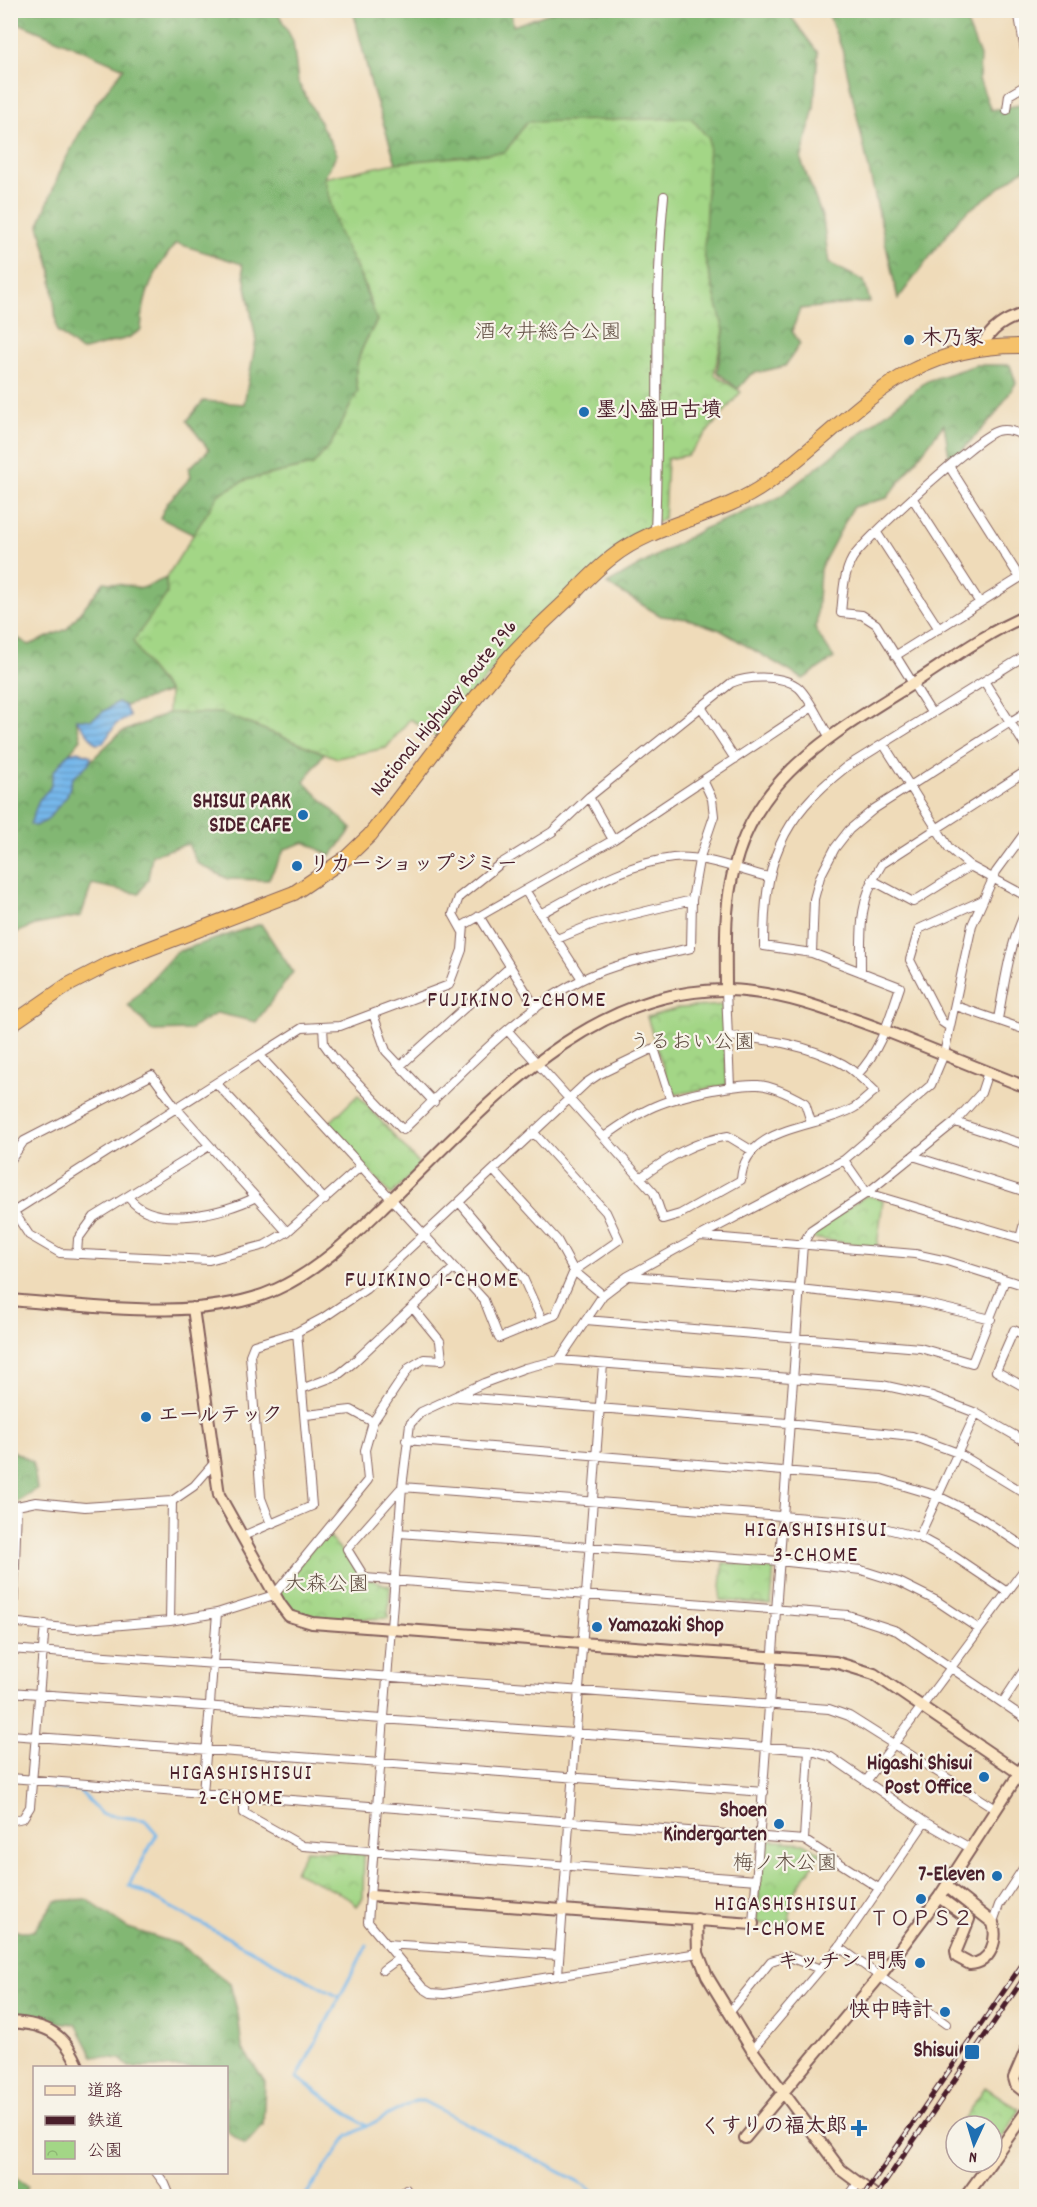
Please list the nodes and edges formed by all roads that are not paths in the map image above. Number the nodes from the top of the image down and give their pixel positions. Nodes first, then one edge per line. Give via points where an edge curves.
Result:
1 (1018, 10) edge
2 (1026, 57) edge
3 (1026, 85) edge
4 (1007, 110) dead end
5 (664, 196) dead end
6 (1026, 313) edge
7 (1026, 346) edge
8 (981, 348) junction
9 (1026, 439) edge
10 (950, 465) junction
11 (913, 499) junction
12 (655, 531) junction
13 (877, 533) junction
14 (1023, 576) edge
15 (980, 603) junction
16 (1026, 616) edge
17 (939, 629) junction
18 (1026, 655) edge
19 (895, 656) junction
20 (984, 681) junction
21 (912, 684) junction
22 (701, 707) junction
23 (811, 708) junction
24 (1026, 712) edge
25 (932, 714) junction
26 (1011, 722) junction
27 (828, 736) junction
28 (884, 745) junction
29 (1026, 747) edge
30 (735, 759) junction
31 (1026, 771) edge
32 (704, 780) junction
33 (911, 786) junction
34 (589, 797) junction
35 (937, 828) junction
36 (1026, 831) edge
37 (613, 840) junction
38 (699, 860) junction
39 (970, 866) junction
40 (735, 869) junction
41 (768, 877) junction
42 (993, 878) junction
43 (872, 880) junction
44 (525, 890) junction
45 (1026, 896) edge
46 (692, 900) junction
47 (983, 900) junction
48 (1026, 912) edge
49 (540, 914) junction
50 (479, 916) junction
51 (464, 933) junction
52 (558, 939) junction
53 (812, 953) junction
54 (510, 967) junction
55 (861, 972) junction
56 (582, 979) junction
57 (726, 990) junction
58 (956, 1006) junction
59 (536, 1008) junction
60 (373, 1014) junction
61 (998, 1018) junction
62 (10, 1026) edge
63 (948, 1026) junction
64 (322, 1027) junction
65 (1026, 1030) edge
66 (508, 1031) junction
67 (885, 1031) junction
68 (729, 1036) junction
69 (944, 1054) junction
70 (260, 1056) junction
71 (536, 1062) junction
72 (400, 1066) junction
73 (988, 1072) junction
74 (856, 1075) junction
75 (217, 1084) junction
76 (730, 1087) junction
77 (1026, 1088) edge
78 (670, 1098) junction
79 (570, 1100) junction
80 (434, 1101) junction
81 (177, 1109) junction
82 (811, 1122) junction
83 (955, 1122) junction
84 (534, 1133) junction
85 (604, 1137) junction
86 (1026, 1144) edge
87 (209, 1146) junction
88 (751, 1150) junction
89 (914, 1156) junction
90 (844, 1160) junction
91 (10, 1161) edge
92 (361, 1166) junction
93 (494, 1171) junction
94 (640, 1178) junction
95 (1026, 1192) edge
96 (867, 1193) junction
97 (256, 1197) junction
98 (129, 1198) junction
99 (325, 1200) junction
100 (391, 1200) junction
101 (459, 1202) junction
102 (12, 1209) edge
103 (1026, 1216) edge
104 (287, 1232) junction
105 (425, 1233) junction
106 (700, 1236) junction
107 (1023, 1239) edge
108 (803, 1244) junction
109 (77, 1254) junction
110 (454, 1268) junction
111 (574, 1271) junction
112 (628, 1276) junction
113 (1005, 1280) junction
114 (1026, 1286) edge
115 (799, 1289) junction
116 (603, 1294) junction
117 (10, 1300) edge
118 (193, 1308) junction
119 (413, 1308) junction
120 (991, 1319) junction
121 (542, 1320) junction
122 (586, 1320) junction
123 (297, 1332) junction
124 (795, 1336) junction
125 (1026, 1336) edge
126 (560, 1360) junction
127 (603, 1364) junction
128 (792, 1379) junction
129 (304, 1388) junction
130 (1026, 1388) edge
131 (457, 1397) junction
132 (599, 1408) junction
133 (976, 1413) junction
134 (306, 1415) junction
135 (373, 1422) junction
136 (788, 1423) junction
137 (406, 1440) junction
138 (1026, 1442) edge
139 (958, 1453) junction
140 (596, 1455) junction
141 (214, 1463) junction
142 (785, 1470) junction
143 (402, 1487) junction
144 (1026, 1494) edge
145 (938, 1496) junction
146 (172, 1501) junction
147 (592, 1502) junction
148 (783, 1515) junction
149 (271, 1524) junction
150 (399, 1533) junction
151 (243, 1536) junction
152 (919, 1537) junction
153 (589, 1547) junction
154 (1026, 1548) edge
155 (779, 1562) junction
156 (1026, 1567) edge
157 (396, 1580) junction
158 (1007, 1592) junction
159 (585, 1594) junction
160 (274, 1595) junction
161 (776, 1610) junction
162 (217, 1612) junction
163 (170, 1621) junction
164 (12, 1622) edge
165 (45, 1624) junction
166 (393, 1627) junction
167 (979, 1629) junction
168 (582, 1642) junction
169 (10, 1649) edge
170 (42, 1651) junction
171 (772, 1657) junction
172 (215, 1664) junction
173 (1026, 1667) edge
174 (952, 1668) junction
175 (389, 1676) junction
176 (578, 1690) junction
177 (10, 1692) edge
178 (38, 1694) junction
179 (1003, 1702) junction
180 (768, 1704) junction
181 (212, 1707) junction
182 (923, 1707) junction
183 (385, 1719) junction
184 (1026, 1719) edge
185 (575, 1734) junction
186 (10, 1735) edge
187 (35, 1737) junction
188 (894, 1745) junction
189 (765, 1748) junction
190 (208, 1750) junction
191 (809, 1750) junction
192 (382, 1762) junction
193 (1026, 1763) edge
194 (1019, 1773) junction
195 (572, 1777) junction
196 (10, 1778) edge
197 (867, 1780) junction
198 (33, 1781) junction
199 (764, 1792) junction
200 (203, 1794) junction
201 (244, 1796) junction
202 (379, 1807) junction
203 (996, 1809) junction
204 (568, 1820) junction
205 (10, 1821) edge
206 (925, 1822) junction
207 (760, 1837) junction
208 (804, 1840) junction
209 (970, 1848) junction
210 (375, 1851) junction
211 (1026, 1864) edge
212 (566, 1865) junction
213 (757, 1880) junction
214 (946, 1886) junction
215 (880, 1889) junction
216 (371, 1896) junction
217 (939, 1897) junction
218 (563, 1910) junction
219 (697, 1919) junction
220 (993, 1922) junction
221 (753, 1924) joint
222 (386, 1944) junction
223 (839, 1947) junction
224 (698, 1953) junction
225 (558, 1955) junction
226 (398, 1959) junction
227 (820, 1969) junction
228 (383, 1970) dead end
229 (558, 1974) junction
230 (880, 1976) junction
231 (729, 2013) junction
232 (10, 2022) edge
233 (946, 2024) dead end
234 (752, 2050) junction
235 (1026, 2050) edge
236 (79, 2066) edge
237 (1026, 2092) edge
238 (782, 2094) junction
239 (1026, 2112) edge
240 (745, 2138) dead end
241 (1004, 2143) edge
242 (158, 2174) edge
243 (982, 2174) edge
244 (858, 2183) junction
245 (406, 2189) dead end
246 (170, 2196) edge
247 (399, 2196) edge
248 (849, 2196) edge
249 (876, 2196) edge
250 (966, 2196) edge

1 - 2 street
3 - 4 street via 1010,95
5 - 12 street via 658,253 659,454
6 - 8 street via 998,325
7 - 8 highway, National Highway Route 296
8 - 12 highway, National Highway Route 296 via 927,362 906,372 876,391 755,491
9 - 10 street via 1013,431 999,430
10 - 11 street
10 - 14 street
11 - 13 street
11 - 15 street
12 - 62 highway, National Highway Route 296 via 611,558 507,660 370,836 346,858 294,893 99,969 68,985
13 - 17 street
13 - 19 street via 862,546 849,566 841,613 869,618
14 - 15 street
15 - 17 street
16 - 21 street via 988,634
17 - 19 street
18 - 20 street
19 - 21 street
20 - 25 street
20 - 26 street
21 - 25 street
21 - 27 street
22 - 23 street via 731,683 746,677 787,681 799,688
22 - 30 street
22 - 34 street
23 - 27 street
23 - 30 street
24 - 26 street
25 - 28 street
26 - 29 street
26 - 33 street
27 - 40 street via 765,796
28 - 33 street
28 - 41 street via 823,785 775,854
30 - 32 street
31 - 35 street
32 - 37 street
32 - 38 street via 714,816
33 - 35 street
33 - 53 street via 874,809 835,848 814,898
34 - 37 street
34 - 51 street via 552,832 500,864 459,897 453,914
35 - 39 street via 949,848
35 - 43 street via 882,864
36 - 42 street
37 - 44 street
38 - 40 street
38 - 46 street
38 - 49 street via 674,858 638,866
39 - 42 street
39 - 43 street via 913,902
40 - 41 street
40 - 57 street via 727,911
41 - 53 street via 764,946
42 - 45 street
42 - 47 street
43 - 55 street via 861,916
44 - 49 street
44 - 50 street
46 - 52 street via 593,924
46 - 56 street via 691,948 633,961
47 - 58 street via 972,925
47 - 63 street via 919,929 910,960 942,1022
48 - 61 street via 1012,948
49 - 52 street
50 - 51 street via 464,925
50 - 54 street
51 - 60 street via 449,985
52 - 56 street
53 - 55 street
54 - 59 street
54 - 72 street
55 - 67 street via 900,987
56 - 59 street
57 - 67 street via 796,999
57 - 68 street
57 - 71 street via 688,993 630,1009 575,1034
58 - 61 street
58 - 63 street
59 - 66 street
60 - 64 street via 340,1026
60 - 72 street via 386,1051
61 - 65 street
63 - 69 street
64 - 70 street via 302,1028
64 - 80 street via 324,1044 334,1058 403,1130
66 - 71 street
66 - 80 street
67 - 69 street
67 - 74 street via 869,1062
68 - 74 street via 772,1040 814,1051 844,1064
68 - 76 street
69 - 73 street
69 - 90 street via 932,1085
70 - 75 street
70 - 92 street
71 - 79 street
71 - 100 street
72 - 80 street
73 - 77 street
73 - 83 street via 981,1093
74 - 82 street via 875,1091 853,1109
75 - 81 street
75 - 99 street
76 - 78 street
76 - 82 street via 759,1085 788,1094 805,1103
78 - 79 street via 654,1048 597,1075
78 - 85 street via 636,1114
79 - 84 street
79 - 85 street
81 - 87 street
81 - 91 street via 153,1075 24,1141
81 - 102 street
82 - 88 street via 778,1134
83 - 86 street
83 - 89 street
84 - 93 street
84 - 111 street via 606,1212 619,1240
85 - 94 street
87 - 97 street
87 - 98 street
88 - 94 street via 728,1136 706,1140 664,1160
88 - 94 street via 742,1166 741,1180 680,1214 663,1219 654,1193
89 - 95 street
89 - 96 street
90 - 96 street
90 - 106 street
92 - 99 street
92 - 100 street
93 - 101 street
93 - 111 street via 557,1240
96 - 107 street
96 - 108 street via 811,1230
97 - 98 street via 237,1207 185,1215 146,1212
97 - 104 street
98 - 109 street via 94,1217 78,1239
99 - 104 street
100 - 105 street
100 - 118 street via 335,1252 276,1290 235,1302
101 - 105 street
101 - 121 street via 523,1278
102 - 109 street via 29,1235 39,1242 60,1253
103 - 107 street
104 - 109 street via 265,1245 209,1260
105 - 110 street
105 - 123 street via 366,1288
106 - 108 street
106 - 112 street
108 - 113 street via 915,1254
108 - 115 street
110 - 119 street
110 - 121 street via 484,1300 499,1338
111 - 116 street
111 - 121 street via 555,1315
112 - 115 street
112 - 116 street
113 - 114 street
113 - 120 street
115 - 120 street via 919,1302
115 - 124 street
116 - 122 street
117 - 118 street via 116,1308
118 - 141 street
119 - 129 street via 338,1375
119 - 135 street via 440,1341 442,1360 424,1359 409,1368
120 - 124 street via 972,1363 920,1348
122 - 124 street
122 - 126 street
123 - 129 street
123 - 149 street via 254,1345 250,1355 261,1498
124 - 128 street
125 - 130 street via 1014,1330 996,1371
126 - 127 street
126 - 131 street via 525,1368
127 - 128 street
127 - 132 street
128 - 133 street via 882,1385 932,1396
128 - 136 street
129 - 134 street
131 - 132 street
131 - 137 street via 421,1412 410,1424
132 - 136 street
132 - 140 street
133 - 138 street
133 - 139 street
134 - 135 street via 351,1410
134 - 149 street via 312,1506
135 - 160 street via 365,1450 368,1480
136 - 139 street via 912,1436
136 - 142 street
137 - 140 street
137 - 143 street
139 - 144 street
139 - 145 street
140 - 142 street
140 - 147 street
141 - 146 street via 194,1486
141 - 151 street via 219,1495
142 - 145 street via 881,1479
142 - 148 street
143 - 147 street
143 - 150 street
143 - 157 street via 347,1549 365,1578
145 - 152 street
145 - 154 street via 978,1516
146 - 163 street
146 - 164 street via 85,1507 36,1502 17,1506
147 - 148 street
147 - 153 street
148 - 152 street via 860,1522
148 - 155 street
149 - 151 street
150 - 153 street
150 - 157 street
151 - 160 street
152 - 158 street
153 - 155 street
153 - 159 street
155 - 161 street
155 - 167 street via 861,1570 899,1582
156 - 158 street
157 - 159 street
157 - 166 street
158 - 167 street
159 - 161 street
159 - 168 street
160 - 162 street
160 - 166 street via 289,1616 300,1621
161 - 171 street
161 - 174 street via 848,1615 897,1631
162 - 163 street
162 - 172 street
163 - 165 street via 74,1629
164 - 165 street
165 - 170 street
166 - 168 street
166 - 175 street
167 - 174 street
168 - 171 street
168 - 176 street
169 - 170 street
170 - 172 street
170 - 178 street
171 - 180 street
171 - 182 street via 835,1662 874,1674
172 - 175 street
172 - 181 street
173 - 179 street
174 - 179 street
174 - 182 street
175 - 176 street
175 - 183 street
176 - 180 street
176 - 185 street
177 - 178 street
178 - 181 street
178 - 187 street
179 - 184 street
180 - 188 street via 829,1709 849,1716
180 - 189 street
181 - 183 street
181 - 190 street
182 - 188 street
182 - 194 street
183 - 185 street
183 - 192 street
185 - 189 street
185 - 195 street
186 - 187 street
187 - 190 street
187 - 198 street
188 - 197 street
188 - 203 street
189 - 191 street
189 - 199 street
190 - 192 street
190 - 200 street
191 - 197 street via 831,1757
191 - 208 street
192 - 195 street
192 - 202 street
193 - 194 street
194 - 203 street
195 - 199 street
195 - 204 street
196 - 198 street
197 - 206 street
198 - 200 street
198 - 205 street via 30,1807 23,1818
199 - 207 street
200 - 201 street
201 - 202 street
201 - 210 street via 244,1813 303,1846
202 - 204 street
202 - 210 street
203 - 209 street
204 - 207 street
204 - 212 street
206 - 209 street
206 - 215 street
207 - 208 street
207 - 213 street
208 - 215 street
209 - 214 street
210 - 212 street
210 - 216 street
211 - 220 street via 999,1905
212 - 213 street
212 - 218 street
213 - 221 street
214 - 217 street
214 - 220 street
215 - 223 street
216 - 218 street
216 - 222 street via 368,1922
217 - 220 street via 969,1919 956,1951 964,1962 977,1963 989,1953 994,1943
217 - 230 street
218 - 219 street
218 - 225 street
219 - 221 street
219 - 224 street
222 - 225 street
222 - 226 street
223 - 227 street
223 - 230 street
224 - 229 street
224 - 231 street
225 - 229 street
226 - 228 street
226 - 229 street via 431,1993
227 - 231 street via 787,1956 771,1961
227 - 234 street
230 - 233 street
230 - 238 street
231 - 234 street
232 - 236 street via 31,2023 56,2032 66,2041
234 - 238 street
235 - 237 street via 1014,2078 1016,2085
238 - 240 street
238 - 244 street via 840,2169
239 - 241 street
242 - 246 street
243 - 250 street
244 - 248 street
244 - 249 street
245 - 247 street

